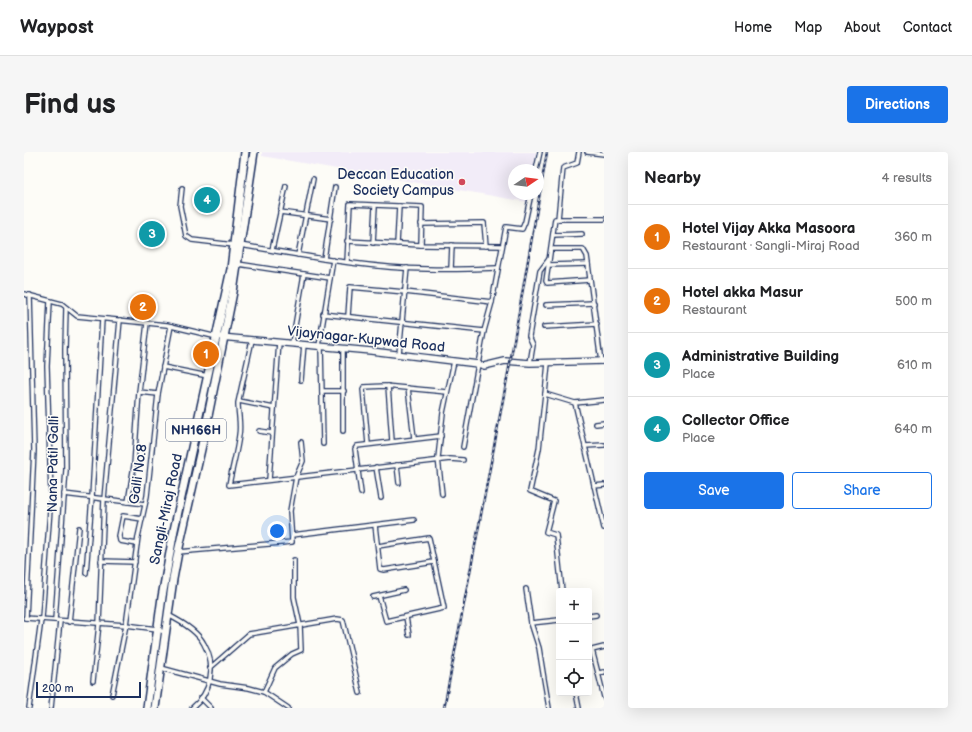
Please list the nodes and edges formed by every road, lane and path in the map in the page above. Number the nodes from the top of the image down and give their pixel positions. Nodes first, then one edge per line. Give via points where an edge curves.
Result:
1 (245, 152) edge
2 (254, 152) edge
3 (540, 152) edge
4 (579, 152) edge
5 (587, 152) edge
6 (604, 154) edge
7 (537, 164) edge
8 (313, 178) dead end
9 (286, 186) dead end
10 (182, 188) dead end
11 (335, 188) dead end
12 (530, 200) edge
13 (375, 206) junction
14 (399, 206) junction
15 (280, 212) junction
16 (306, 215) junction
17 (331, 219) junction
18 (558, 219) junction
19 (604, 219) edge
20 (421, 224) junction
21 (582, 234) dead end
22 (553, 235) junction
23 (347, 241) junction
24 (373, 243) junction
25 (397, 244) junction
26 (237, 245) junction
27 (421, 245) junction
28 (452, 245) junction
29 (486, 246) junction
30 (502, 246) junction
31 (551, 249) junction
32 (272, 250) junction
33 (298, 255) junction
34 (550, 258) junction
35 (324, 259) junction
36 (333, 260) junction
37 (347, 262) junction
38 (238, 264) junction
39 (588, 264) junction
40 (548, 265) junction
41 (407, 268) junction
42 (497, 268) junction
43 (451, 269) junction
44 (304, 274) junction
45 (330, 278) junction
46 (590, 280) junction
47 (405, 292) junction
48 (24, 294) edge
49 (30, 295) junction
50 (50, 301) junction
51 (492, 302) junction
52 (594, 303) junction
53 (546, 305) dead end
54 (66, 308) junction
55 (323, 314) junction
56 (348, 316) junction
57 (102, 319) junction
58 (120, 320) junction
59 (402, 322) junction
60 (147, 323) junction
61 (597, 324) junction
62 (171, 326) junction
63 (544, 327) dead end
64 (484, 331) junction
65 (221, 337) junction
66 (252, 340) junction
67 (279, 342) junction
68 (292, 343) junction
69 (304, 344) junction
70 (320, 346) junction
71 (343, 348) junction
72 (399, 354) junction
73 (454, 361) junction
74 (548, 362) junction
75 (603, 362) edge
76 (530, 363) junction
77 (478, 364) junction
78 (163, 367) junction
79 (208, 376) junction
80 (301, 380) dead end
81 (388, 386) junction
82 (408, 388) junction
83 (322, 391) junction
84 (344, 391) junction
85 (139, 392) junction
86 (447, 392) junction
87 (158, 394) junction
88 (545, 394) junction
89 (604, 400) edge
90 (239, 401) junction
91 (575, 402) junction
92 (274, 408) junction
93 (604, 423) edge
94 (596, 424) dead end
95 (259, 431) dead end
96 (344, 431) dead end
97 (272, 432) junction
98 (441, 436) junction
99 (414, 438) junction
100 (392, 441) junction
101 (301, 442) dead end
102 (323, 444) dead end
103 (368, 444) junction
104 (585, 446) junction
105 (604, 446) edge
106 (463, 447) dead end
107 (439, 460) junction
108 (463, 460) dead end
109 (397, 465) junction
110 (376, 468) junction
111 (357, 470) junction
112 (296, 477) junction
113 (269, 480) junction
114 (399, 483) dead end
115 (604, 485) edge
116 (594, 486) junction
117 (361, 492) dead end
118 (64, 494) junction
119 (442, 494) dead end
120 (92, 497) junction
121 (380, 498) dead end
122 (104, 499) junction
123 (128, 502) junction
124 (145, 504) junction
125 (142, 519) junction
126 (414, 520) dead end
127 (375, 526) junction
128 (79, 528) dead end
129 (604, 528) edge
130 (292, 535) junction
131 (138, 544) junction
132 (378, 546) junction
133 (178, 552) junction
134 (294, 560) dead end
135 (101, 561) junction
136 (135, 562) junction
137 (434, 562) junction
138 (86, 573) dead end
139 (562, 588) edge
140 (526, 589) dead end
141 (404, 590) dead end
142 (379, 596) junction
143 (373, 597) dead end
144 (596, 614) dead end
145 (168, 615) junction
146 (592, 615) edge
147 (406, 617) junction
148 (25, 618) edge
149 (42, 619) junction
150 (55, 620) junction
151 (556, 620) edge
152 (60, 621) junction
153 (69, 622) junction
154 (531, 623) junction
155 (99, 624) junction
156 (126, 625) junction
157 (300, 625) junction
158 (157, 629) junction
159 (166, 632) junction
160 (410, 634) dead end
161 (604, 647) edge
162 (161, 668) junction
163 (210, 668) junction
164 (604, 672) edge
165 (598, 674) junction
166 (93, 681) dead end
167 (209, 682) junction
168 (264, 692) junction
169 (360, 693) dead end
170 (112, 695) dead end
171 (577, 696) edge
172 (604, 697) edge
173 (201, 698) junction
174 (29, 708) edge
175 (50, 708) edge
176 (147, 708) edge
177 (155, 708) edge
178 (192, 708) edge
179 (211, 708) edge
180 (288, 708) edge
181 (549, 708) edge
182 (579, 708) edge

1 - 26 highway, Sangli-Miraj Road / NH166H
2 - 26 highway, Sangli-Miraj Road
3 - 7 street
4 - 18 street via 578,164 563,168
5 - 6 street
8 - 16 street
9 - 15 street
10 - 26 street via 180,206 186,236 192,240
11 - 17 street
12 - 30 street via 522,229 506,227
13 - 14 street
13 - 23 street via 350,204
13 - 24 street
14 - 20 street via 422,207
14 - 25 street
15 - 16 street
15 - 32 street
16 - 17 street
16 - 33 street
17 - 35 street
18 - 19 street
18 - 22 street via 555,219
20 - 27 street
20 - 29 street via 484,223
21 - 22 street
22 - 31 street
23 - 24 street
23 - 37 street
24 - 25 street
25 - 27 street
26 - 32 street
26 - 38 highway, Sangli-Miraj Road
26 - 65 highway, Sangli-Miraj Road / NH166H
27 - 28 street
28 - 29 street
28 - 43 street
29 - 30 street
30 - 42 street
31 - 34 street
31 - 39 street via 583,249
32 - 33 street
33 - 35 street
34 - 40 street
34 - 76 street via 540,270 529,336 533,345
35 - 36 street
36 - 37 street
36 - 45 street
37 - 41 street
38 - 44 street
38 - 65 highway, Sangli-Miraj Road
39 - 40 street
39 - 46 street
40 - 46 street via 547,283
41 - 43 street
41 - 47 street
42 - 43 street
42 - 51 street
44 - 45 street
44 - 68 street
45 - 55 street
46 - 52 street
47 - 51 street
47 - 56 street via 350,287
47 - 59 street
48 - 49 street
49 - 50 street
49 - 148 street via 34,450
50 - 54 street via 62,304
50 - 149 street via 47,366 51,496
51 - 64 street
52 - 53 street
52 - 61 street
54 - 57 street via 77,316
54 - 118 street, Nana Patil Galli
55 - 56 street
55 - 70 street
56 - 59 street
57 - 58 street
57 - 120 street
58 - 60 street
58 - 122 street
59 - 64 street
59 - 72 street
60 - 62 street
60 - 85 street
61 - 63 street
61 - 75 street
62 - 65 street
62 - 78 street, Galli No.8
64 - 77 street
65 - 66 street, Vijaynagar-Kupwad Road
65 - 79 highway, Sangli-Miraj Road / NH166H
65 - 133 highway, Sangli-Miraj Road via 204,436
66 - 67 street, Vijaynagar-Kupwad Road
66 - 90 street
67 - 68 street, Vijaynagar-Kupwad Road
67 - 92 street
68 - 69 street, Vijaynagar-Kupwad Road
69 - 70 street, Vijaynagar-Kupwad Road
69 - 80 street
70 - 71 street, Vijaynagar-Kupwad Road
70 - 83 street
71 - 72 street, Vijaynagar-Kupwad Road
71 - 84 street
72 - 73 street, Vijaynagar-Kupwad Road
73 - 77 street, Vijaynagar-Kupwad Road
73 - 86 street
74 - 75 street
74 - 76 street
74 - 88 street
76 - 77 street, Vijaynagar-Kupwad Road via 505,361 484,366
77 - 106 street
78 - 79 street
78 - 87 street, Galli No.8
79 - 158 highway, Sangli-Miraj Road / NH166H via 174,530
81 - 82 street
81 - 100 street
81 - 103 street via 368,386 363,389
82 - 86 street
82 - 99 street
83 - 84 street
83 - 102 street
84 - 96 street
85 - 87 street
85 - 123 street via 134,465
86 - 98 street
87 - 124 street, Galli No.8
88 - 91 street
88 - 139 street via 539,448 530,491 554,501 546,532 556,535
89 - 91 street
90 - 92 street
90 - 113 street via 239,435 229,485
91 - 104 street
92 - 97 street
93 - 94 street
95 - 97 street
97 - 113 street
98 - 99 street
98 - 107 street
99 - 100 street
100 - 103 street
101 - 112 street via 303,461
103 - 111 street via 354,449
104 - 105 street
104 - 116 street
107 - 108 street
107 - 109 street
107 - 119 street
109 - 110 street
109 - 114 street
110 - 111 street
110 - 121 street
111 - 112 street
111 - 117 street
112 - 113 street
112 - 130 street via 290,511
115 - 116 street
116 - 129 street
118 - 120 street
118 - 150 street, Nana Patil Galli
120 - 122 street
120 - 138 street
122 - 123 street
122 - 135 street
123 - 124 street
124 - 125 street, Galli No.8
125 - 131 street, Galli No.8
125 - 131 street via 123,516 119,536 120,541
126 - 127 street
127 - 130 street
127 - 132 street
128 - 153 street
130 - 133 street via 292,542
131 - 136 street, Galli No.8
132 - 137 street via 428,538
132 - 137 street via 380,569
133 - 145 highway, Sangli-Miraj Road
134 - 157 street via 294,598
135 - 136 street
135 - 155 street
136 - 156 street, Galli No.8
137 - 147 street via 444,608
140 - 154 street
141 - 142 street
142 - 143 street
142 - 147 street via 386,621
144 - 146 street
145 - 159 highway, Sangli-Miraj Road
145 - 163 street via 186,625 204,643 211,662
147 - 160 street
148 - 149 street
149 - 150 street
149 - 174 street
150 - 152 street
151 - 154 street
152 - 153 street
152 - 175 street
153 - 155 street
154 - 181 street via 540,648
155 - 156 street
155 - 166 street
156 - 158 street
156 - 170 street, Galli No.8
157 - 163 street via 249,634
157 - 168 street via 301,650 275,668
157 - 169 street via 343,620
158 - 159 street
158 - 176 highway, Sangli-Miraj Road / NH166H
159 - 162 highway, Sangli-Miraj Road
161 - 165 street via 592,650
162 - 167 street
162 - 177 highway, Sangli-Miraj Road
163 - 167 street
164 - 165 street
165 - 172 street
167 - 168 street
167 - 173 street via 207,691
168 - 180 street
171 - 182 street
173 - 178 street
173 - 179 street

